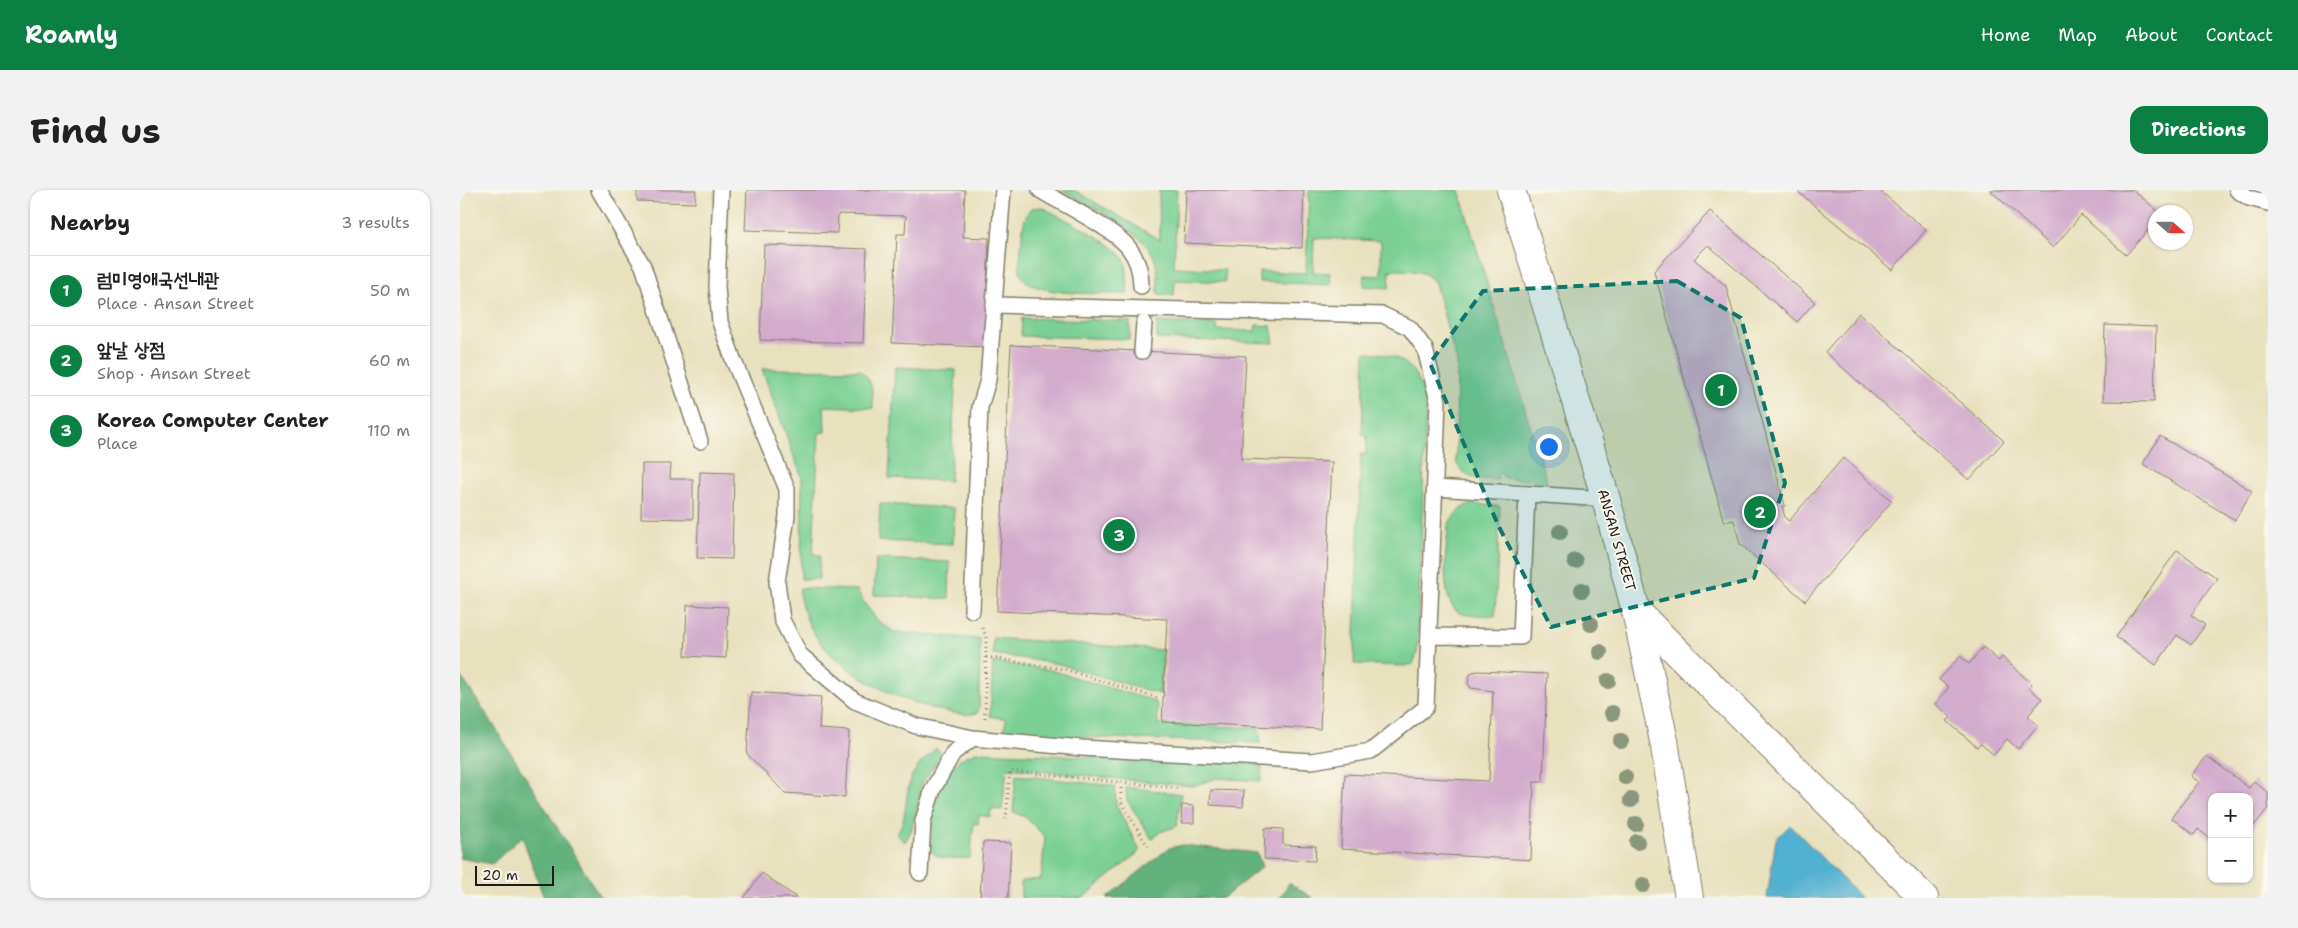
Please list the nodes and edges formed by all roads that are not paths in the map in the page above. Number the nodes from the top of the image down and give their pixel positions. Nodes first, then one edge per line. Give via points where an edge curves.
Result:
1 (599, 190) edge
2 (721, 190) edge
3 (1003, 190) edge
4 (1040, 190) edge
5 (1512, 190) edge
6 (2237, 190) edge
7 (2268, 203) edge
8 (1142, 286) dead end
9 (995, 305) junction
10 (1144, 323) dead end
11 (1142, 351) dead end
12 (700, 441) dead end
13 (1436, 488) junction
14 (1527, 494) junction
15 (1606, 499) junction
16 (972, 610) road end
17 (1636, 611) junction
18 (1429, 636) junction
19 (980, 739) junction
20 (920, 873) dead end
21 (1689, 898) edge
22 (1924, 898) edge

1 - 12 lane via 643,266
2 - 19 lane via 717,287 720,322 787,489 787,516 777,582 782,620 800,655 855,702 916,726
3 - 9 lane
4 - 8 lane via 1127,246 1141,273
5 - 15 main road, ANSAN STREET
6 - 7 lane via 2249,198
9 - 13 lane via 1383,315 1410,328 1425,348 1438,401
9 - 16 lane via 988,380 980,407
10 - 11 lane
13 - 14 lane
13 - 18 lane
14 - 15 lane
14 - 18 lane via 1521,637
15 - 17 main road, ANSAN STREET
17 - 21 main road, ANSAN STREET via 1664,741
17 - 22 main road
18 - 19 lane via 1426,707 1371,751 1312,761
19 - 20 lane via 953,753 933,789 923,821

